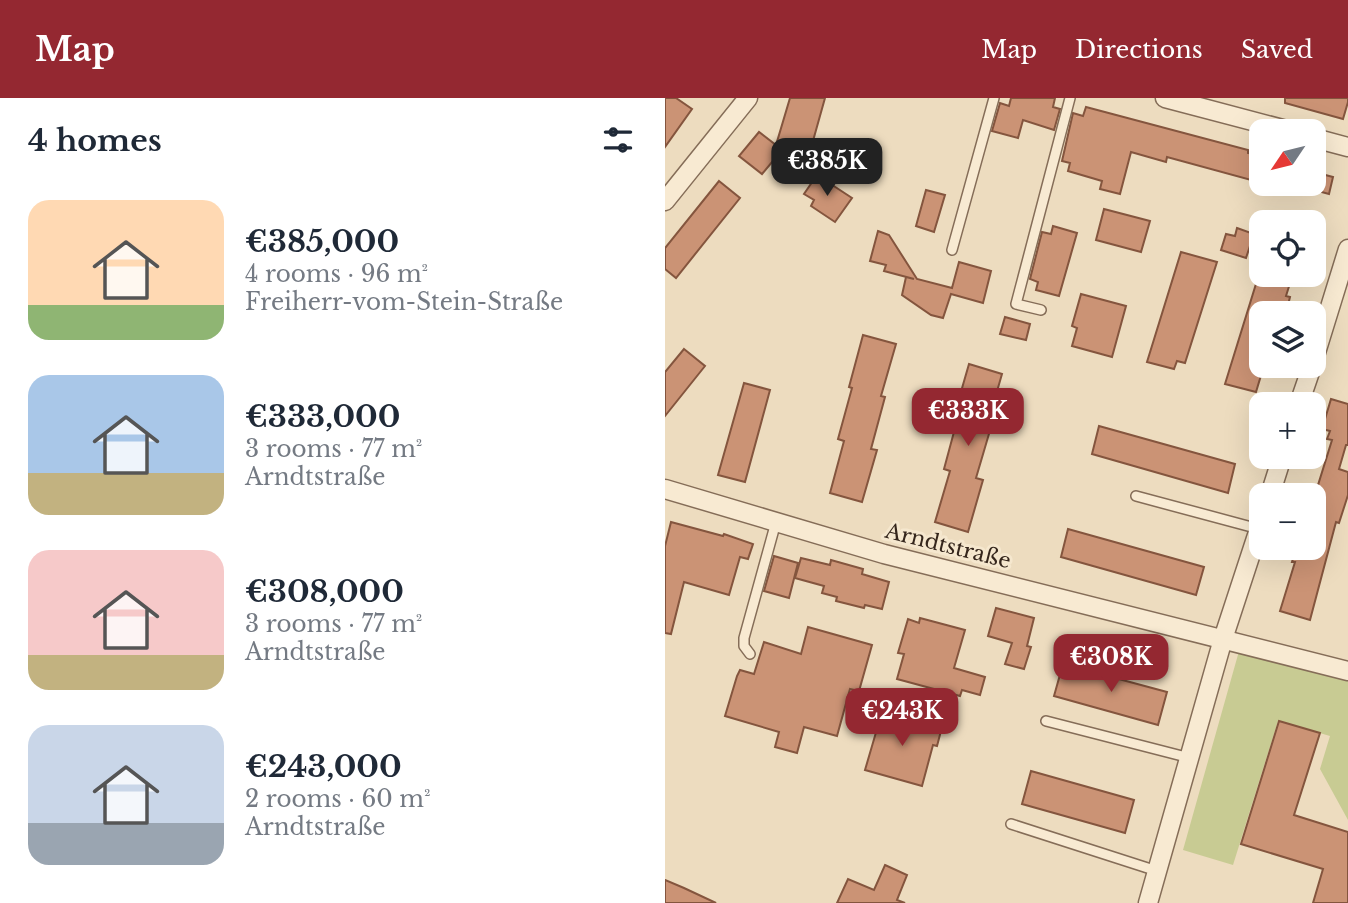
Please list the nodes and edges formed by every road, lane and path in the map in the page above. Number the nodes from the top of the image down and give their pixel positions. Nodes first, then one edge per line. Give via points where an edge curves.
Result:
1 (748, 98) edge
2 (994, 98) edge
3 (1070, 98) edge
4 (1165, 98) edge
5 (1249, 120) edge
6 (1327, 141) edge
7 (1348, 147) edge
8 (665, 201) edge
9 (1348, 249) edge
10 (952, 250) dead end
11 (1041, 310) dead end
12 (1326, 320) edge
13 (665, 488) edge
14 (1136, 496) dead end
15 (775, 522) junction
16 (1249, 522) edge
17 (1249, 558) edge
18 (1223, 639) junction
19 (750, 654) dead end
20 (1348, 671) edge
21 (1046, 721) dead end
22 (1189, 758) junction
23 (1011, 824) dead end
24 (1157, 871) junction
25 (1148, 903) edge

1 - 8 street
2 - 10 lane
3 - 11 lane via 1016,304
4 - 5 street
6 - 7 street
9 - 12 street
13 - 15 street, Arndtstraße
14 - 16 lane
15 - 18 street, Arndtstraße
15 - 19 lane via 744,638
17 - 18 street
18 - 20 street, Arndtstraße
18 - 22 street
21 - 22 lane
22 - 24 street
23 - 24 lane
24 - 25 street

